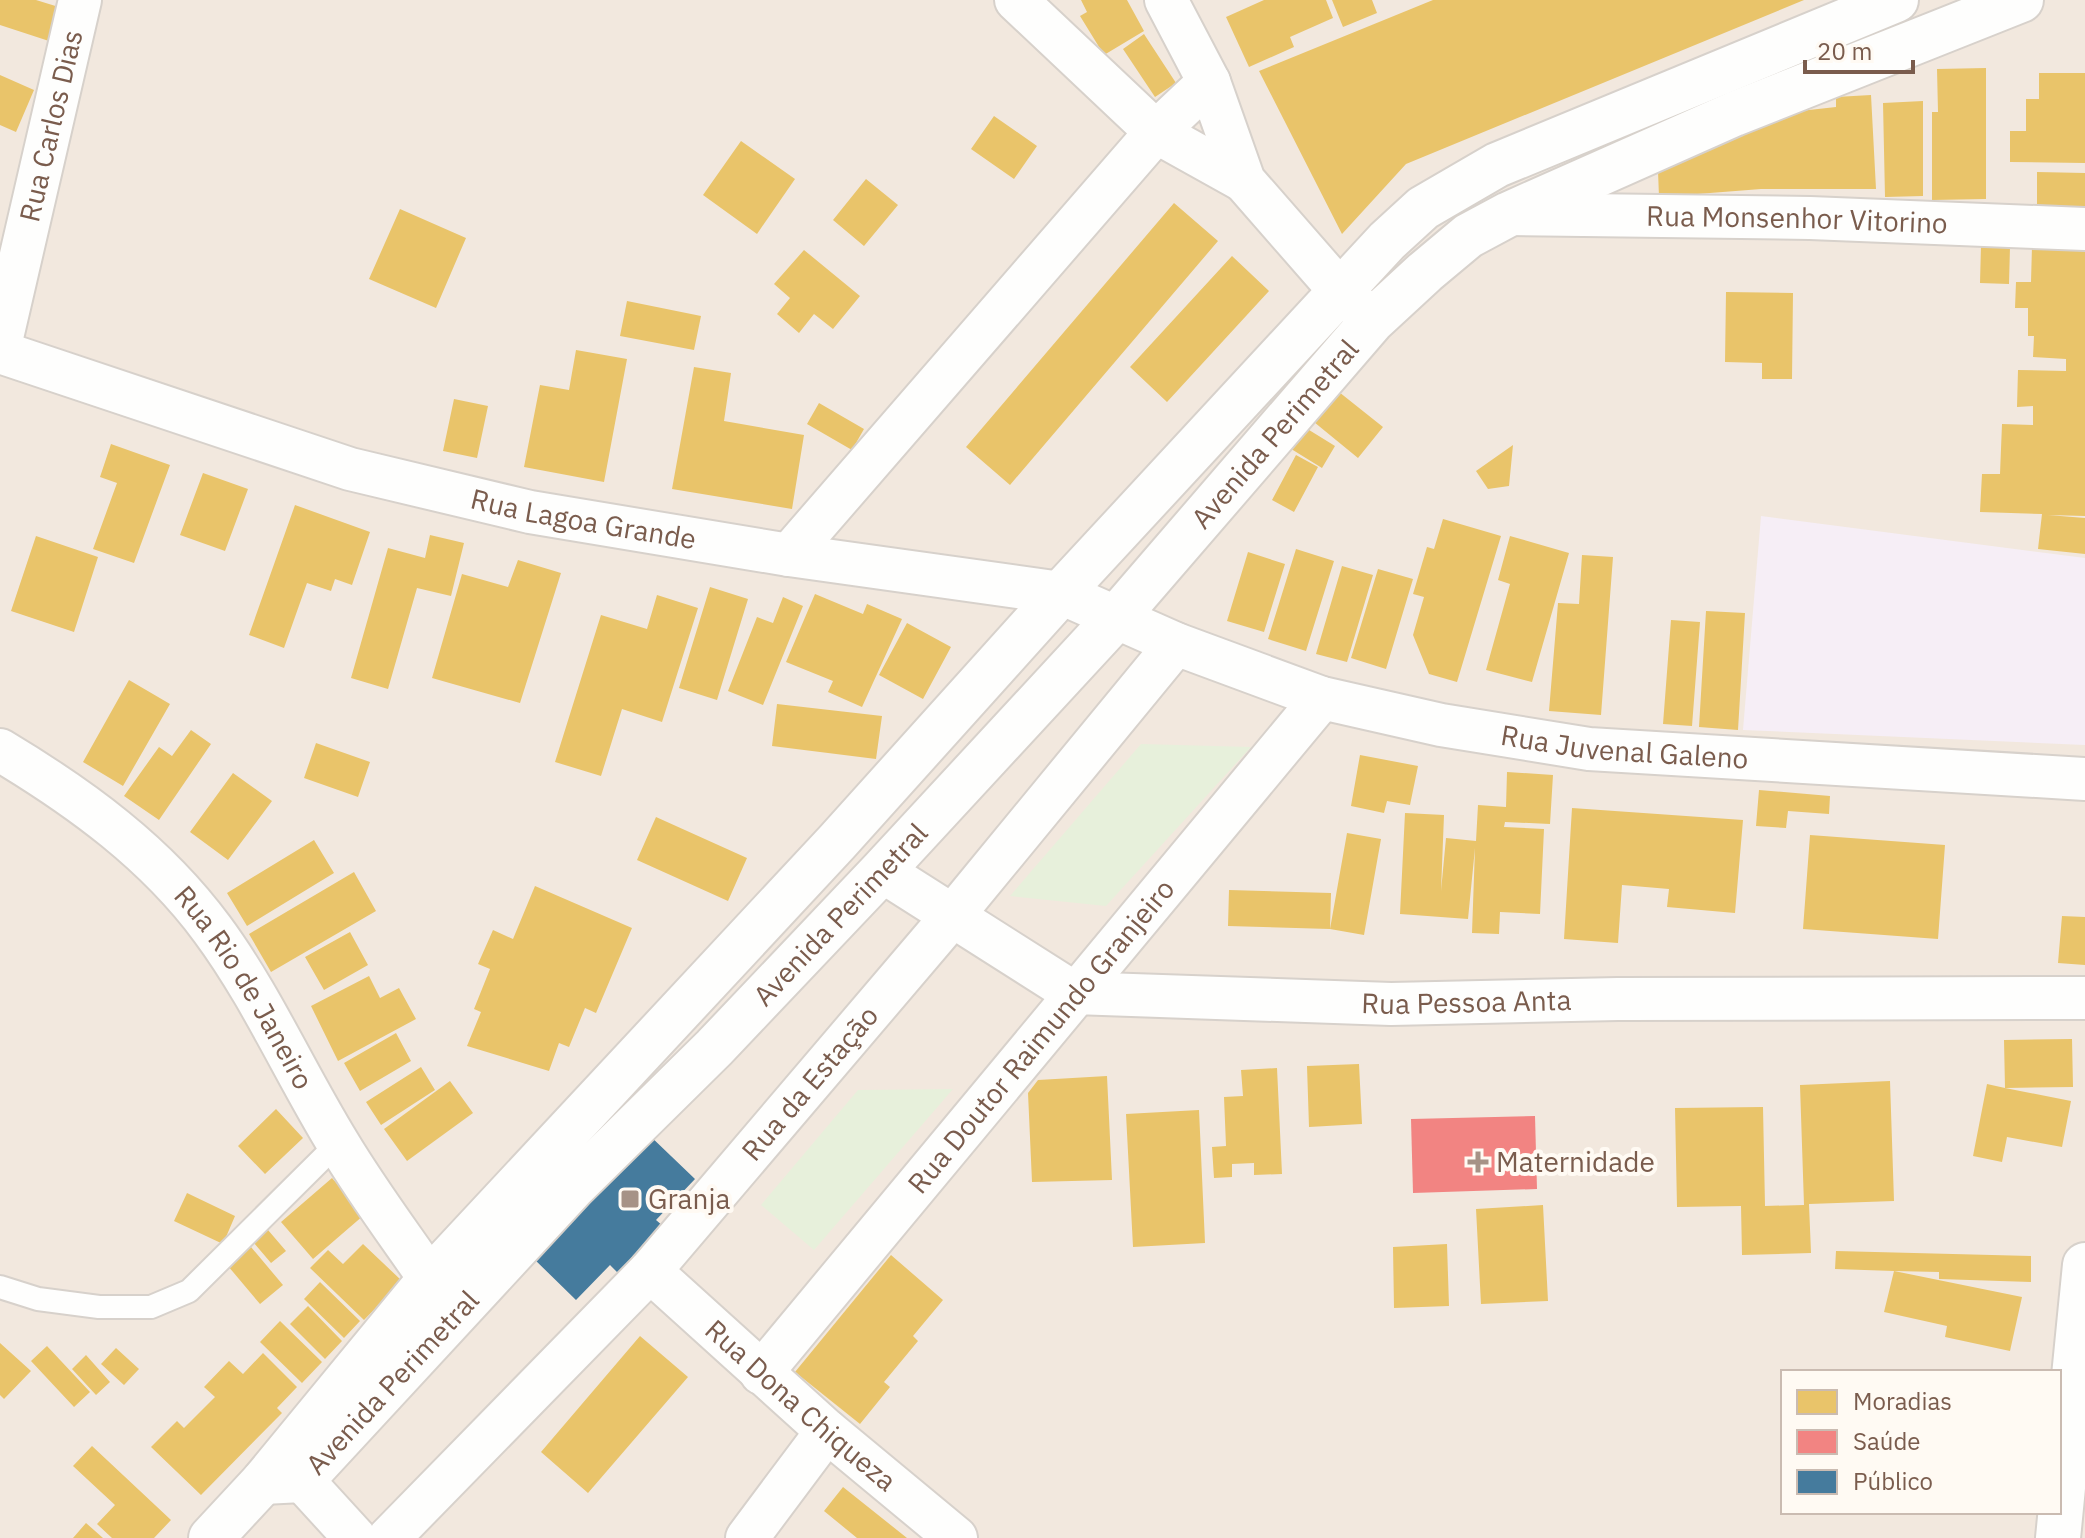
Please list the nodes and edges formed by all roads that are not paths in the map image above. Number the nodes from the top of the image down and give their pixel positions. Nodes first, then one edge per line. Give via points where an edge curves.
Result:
1 (80, 0) edge
2 (1016, 0) edge
3 (1896, 0) edge
4 (2021, 0) edge
5 (1168, 1) edge
6 (1209, 82) junction
7 (1156, 132) junction
8 (1244, 181) junction
9 (1509, 214) junction
10 (2085, 229) edge
11 (1357, 306) junction
12 (0, 349) edge
13 (789, 555) junction
14 (1061, 593) junction
15 (1115, 619) junction
16 (1176, 644) junction
17 (1322, 698) junction
18 (0, 750) edge
19 (2085, 779) edge
20 (882, 871) junction
21 (954, 914) junction
22 (1074, 993) junction
23 (2085, 998) edge
24 (338, 1143) junction
25 (558, 1172) junction
26 (2085, 1265) edge
27 (650, 1271) junction
28 (430, 1279) junction
29 (0, 1287) edge
30 (761, 1373) junction
31 (827, 1431) junction
32 (2075, 1465) edge
33 (282, 1481) junction
34 (211, 1538) edge
35 (355, 1538) edge
36 (389, 1538) edge
37 (747, 1538) edge
38 (956, 1538) edge
39 (2058, 1538) edge

1 - 12 street, Rua Carlos Dias
2 - 7 street
3 - 11 street, Avenida Perimetral via 1510,159 1455,187 1387,241
4 - 9 street, Avenida Perimetral via 1734,114
5 - 6 street
6 - 7 street
6 - 8 street
7 - 8 street
7 - 13 street
8 - 11 street
9 - 10 street, Rua Monsenhor Vitorino
9 - 11 street, Avenida Perimetral
11 - 14 street, Avenida Perimetral
11 - 15 street, Avenida Perimetral
12 - 13 street, Rua Lagoa Grande via 350,469 530,512
13 - 14 street, Rua Lagoa Grande
14 - 15 street, Rua Lagoa Grande
14 - 25 street, Avenida Perimetral via 837,842
15 - 16 street, Rua Lagoa Grande
15 - 20 street, Avenida Perimetral
16 - 17 street, Rua Juvenal Galeno
16 - 21 street, Rua da Estação
17 - 19 street, Rua Juvenal Galeno via 1441,725 1589,749
17 - 22 street, Rua Doutor Raimundo Granjeiro
18 - 24 street, Rua Rio de Janeiro via 104,817 163,872 212,929
20 - 21 street
20 - 25 street, Avenida Perimetral via 714,1048
21 - 22 street
21 - 27 street, Rua da Estação
22 - 23 street, Rua Pessoa Anta via 1391,1004
22 - 30 street, Rua Doutor Raimundo Granjeiro
24 - 28 street, Rua Rio de Janeiro
24 - 29 lane via 189,1291 151,1307 99,1307 38,1299
25 - 28 street, Avenida Perimetral
25 - 33 street, Avenida Perimetral
26 - 32 street
27 - 30 street, Rua Dona Chiqueza
27 - 36 street, Rua da Estação
28 - 33 street, Avenida Perimetral
30 - 31 street, Rua Dona Chiqueza
31 - 37 street
31 - 38 street, Rua Dona Chiqueza
32 - 39 street
33 - 34 street
33 - 35 street

